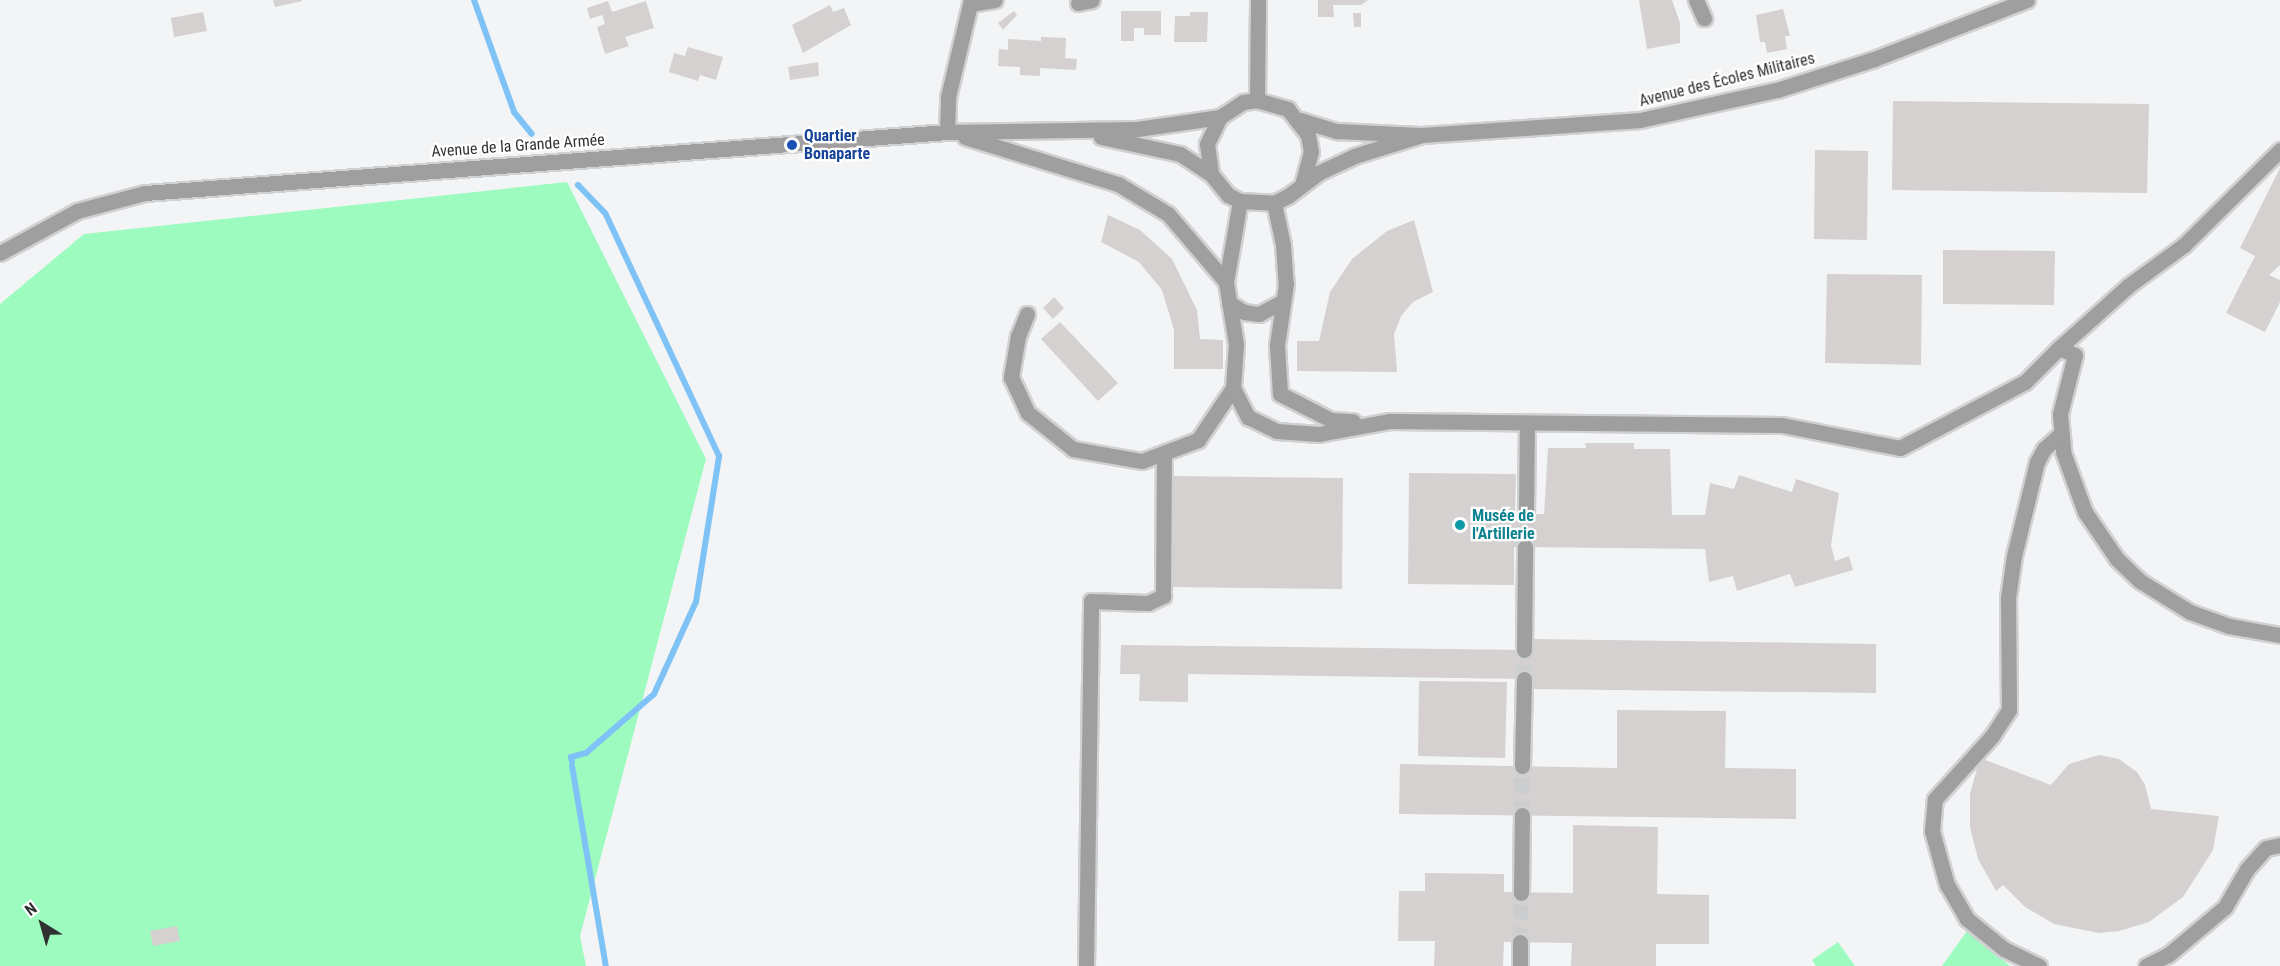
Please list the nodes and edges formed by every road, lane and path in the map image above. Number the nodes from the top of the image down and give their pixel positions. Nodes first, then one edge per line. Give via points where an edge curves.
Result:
1 (995, 0) edge
2 (1258, 0) edge
3 (1696, 0) edge
4 (2027, 0) edge
5 (970, 2) edge
6 (1704, 18) dead end
7 (1257, 100) junction
8 (1220, 117) junction
9 (1300, 120) junction
10 (1051, 130) junction
11 (947, 132) junction
12 (1422, 135) junction
13 (2280, 150) edge
14 (1211, 174) junction
15 (1302, 185) junction
16 (1240, 201) junction
17 (1274, 203) junction
18 (0, 253) edge
19 (1226, 282) junction
20 (1283, 301) junction
21 (1229, 303) junction
22 (1028, 314) dead end
23 (2059, 348) junction
24 (1233, 388) junction
25 (1389, 421) junction
26 (1527, 424) junction
27 (2062, 433) junction
28 (1164, 453) junction
29 (1526, 514) tunnel mouth
30 (1525, 547) tunnel mouth
31 (2280, 635) edge
32 (1524, 650) tunnel mouth
33 (1524, 679) tunnel mouth
34 (1522, 766) tunnel mouth
35 (1522, 815) tunnel mouth
36 (2280, 845) edge
37 (1521, 893) tunnel mouth
38 (1520, 942) tunnel mouth
39 (1086, 966) edge
40 (1520, 966) edge
41 (2039, 966) edge
42 (2146, 966) edge

1 - 5 street
2 - 7 street
3 - 6 street
4 - 12 street, Avenue des Écoles Militaires via 1885,55 1777,90 1640,120
5 - 11 street via 948,97
7 - 8 street via 1243,102
7 - 9 street via 1288,109
8 - 10 street, Avenue de la Grande Armée via 1137,129
8 - 14 street via 1207,144
9 - 12 street, Avenue des Écoles Militaires via 1337,131
9 - 15 street via 1311,152
10 - 11 street, Avenue de la Grande Armée
10 - 14 street, Avenue de la Grande Armée via 1180,154
11 - 18 street, Avenue de la Grande Armée via 145,193 77,211
11 - 19 street via 1118,184 1168,214
12 - 15 street, Avenue des Écoles Militaires via 1354,156
13 - 23 street via 2184,245 2128,286
14 - 16 street via 1228,195
15 - 17 street
16 - 17 street
16 - 19 street
17 - 20 street via 1283,245
19 - 21 street
20 - 21 street via 1259,314 1244,312
20 - 25 street via 1277,345 1280,393 1331,420
21 - 24 street via 1236,344
22 - 28 street via 1018,336 1011,377 1028,413 1073,449 1142,461
23 - 26 street via 2025,382 1900,448 1782,425
23 - 27 street via 2075,355 2060,414
24 - 25 street via 1248,417 1277,431 1319,434
24 - 28 street via 1198,440
25 - 26 street
26 - 29 street
27 - 31 street via 2063,452 2085,512 2117,559 2140,581 2190,612 2229,626
27 - 41 street via 2044,449 2037,462 2014,556 2008,598 2009,710 1992,736 1935,799 1932,831 1947,885 1967,919 2004,949
28 - 39 street via 1163,596 1148,603 1091,601
30 - 32 street
33 - 34 street
35 - 37 street
36 - 42 street via 2266,848 2247,869 2224,907 2168,955
38 - 40 street

